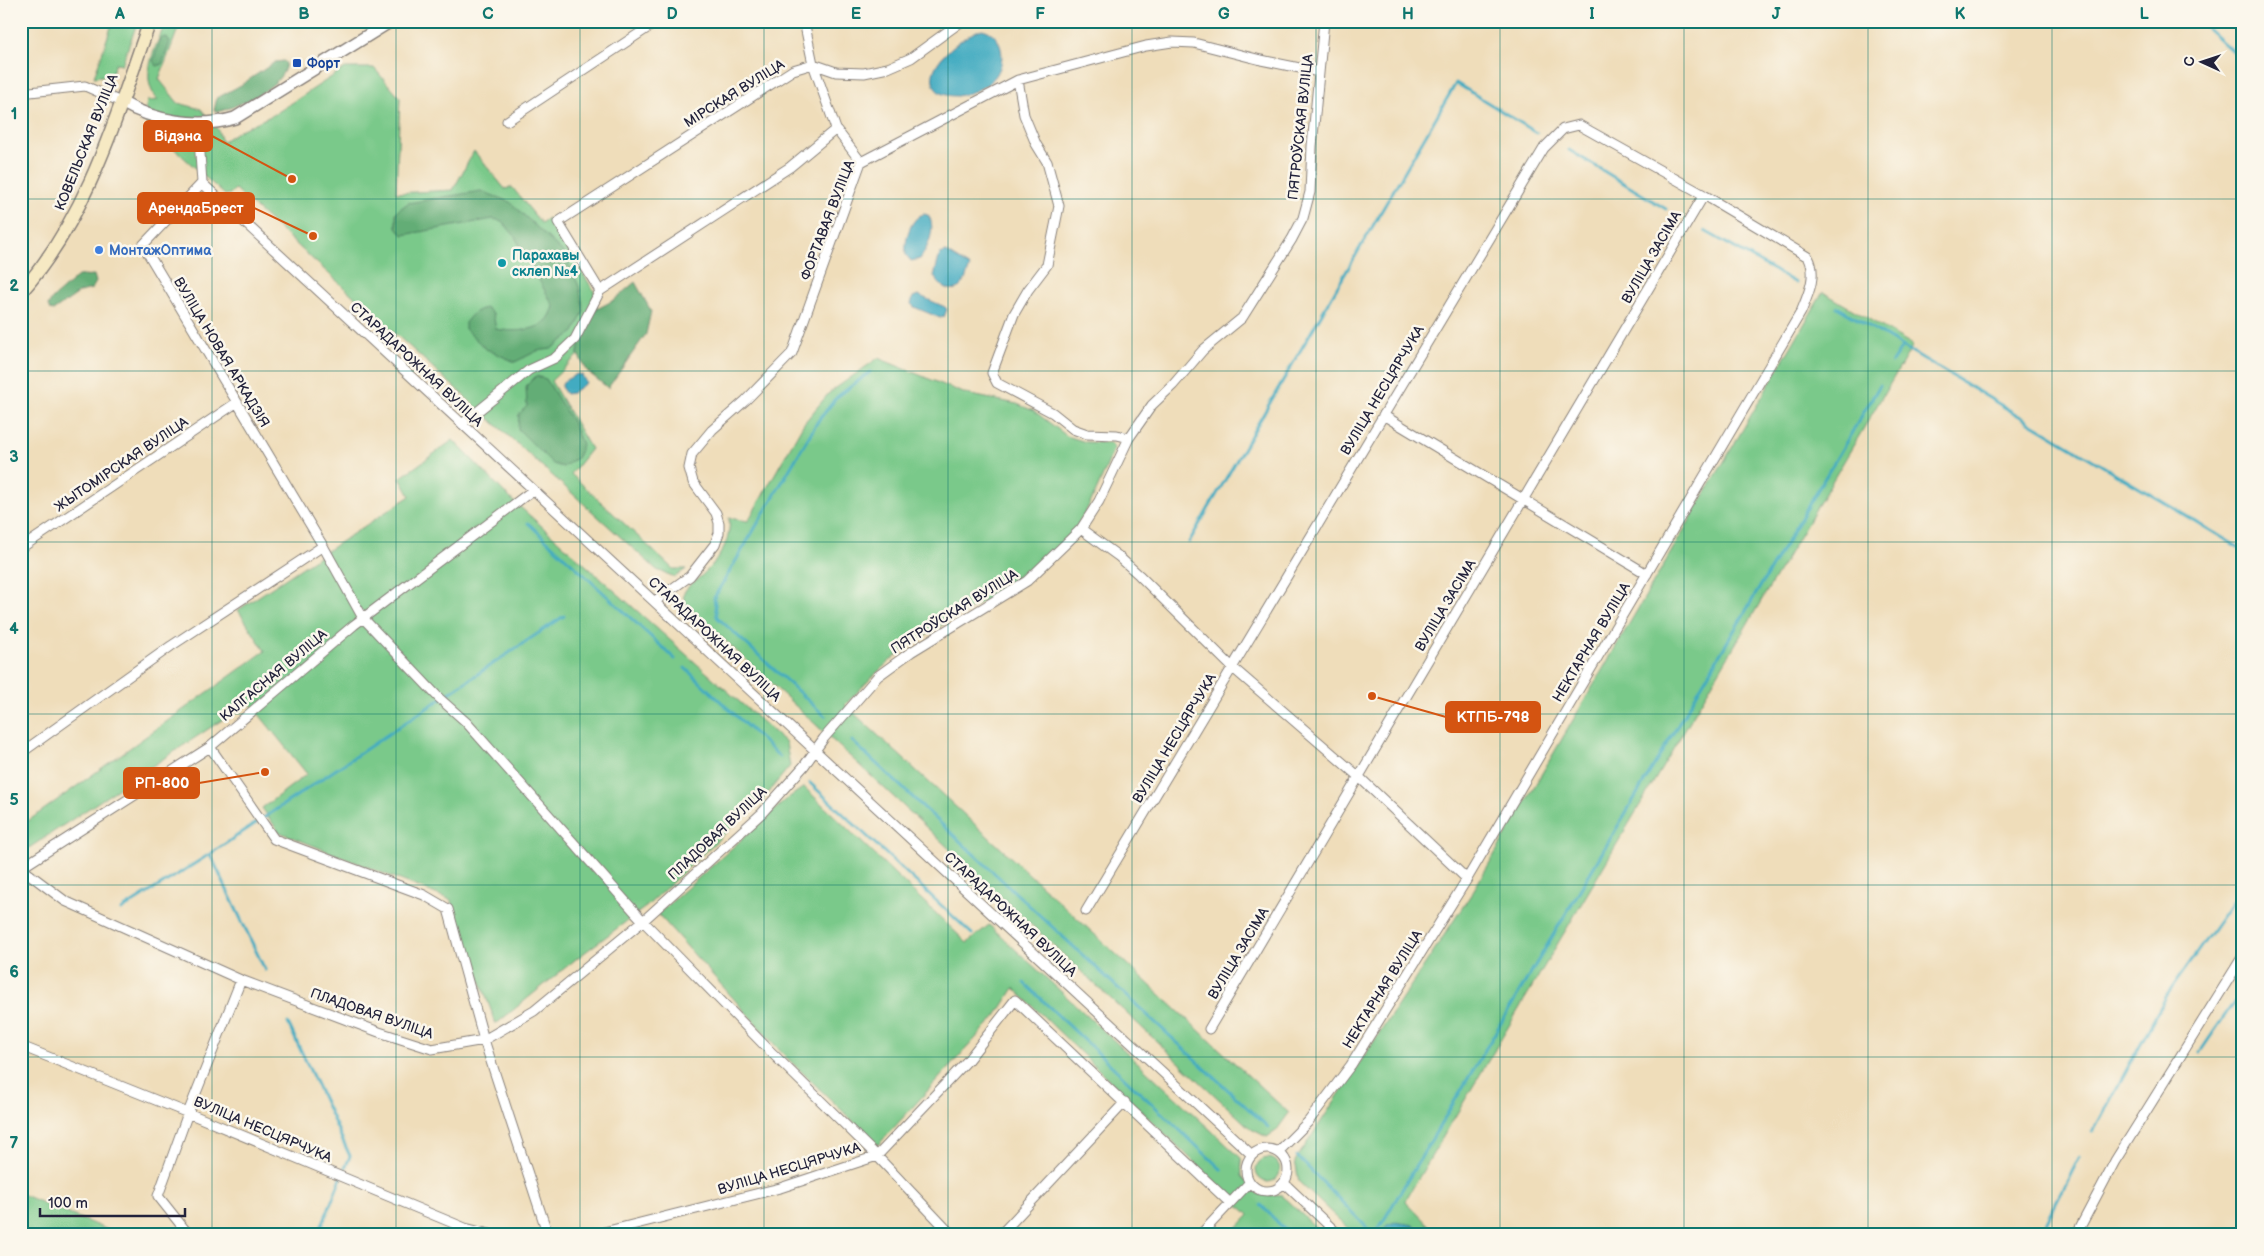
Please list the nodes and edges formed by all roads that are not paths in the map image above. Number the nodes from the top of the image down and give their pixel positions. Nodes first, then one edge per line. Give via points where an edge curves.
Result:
1 (150, 21) edge
2 (391, 21) edge
3 (658, 21) edge
4 (804, 21) edge
5 (962, 21) edge
6 (1324, 21) edge
7 (813, 64) junction
8 (1319, 72) junction
9 (1018, 80) junction
10 (21, 93) edge
11 (121, 102) junction
12 (507, 121) dead end
13 (198, 124) junction
14 (836, 129) junction
15 (861, 162) junction
16 (202, 182) junction
17 (1704, 195) junction
18 (1808, 256) joint
19 (600, 291) junction
20 (21, 292) edge
21 (236, 403) junction
22 (1382, 415) junction
23 (462, 424) junction
24 (1129, 438) junction
25 (533, 490) junction
26 (1524, 500) junction
27 (1081, 529) junction
28 (323, 546) junction
29 (21, 548) edge
30 (1647, 574) junction
31 (655, 601) junction
32 (363, 618) junction
33 (1232, 666) junction
34 (210, 747) junction
35 (815, 751) junction
36 (21, 754) edge
37 (1358, 776) junction
38 (21, 868) edge
39 (1467, 879) junction
40 (1086, 911) dead end
41 (643, 921) junction
42 (2243, 956) edge
43 (241, 980) junction
44 (1209, 1029) dead end
45 (484, 1040) junction
46 (21, 1046) edge
47 (1125, 1102) junction
48 (188, 1113) junction
49 (1278, 1152) junction
50 (1252, 1155) junction
51 (878, 1156) junction
52 (1250, 1182) junction
53 (1284, 1183) junction
54 (1230, 1203) junction
55 (189, 1235) edge
56 (494, 1235) edge
57 (548, 1235) edge
58 (592, 1235) edge
59 (952, 1235) edge
60 (1000, 1235) edge
61 (1200, 1235) edge
62 (1339, 1235) edge
63 (2076, 1235) edge

1 - 11 main road, КОВЕЛЬСКАЯ ВУЛІЦА
2 - 13 street via 256,108 219,123
3 - 12 street
4 - 7 street
5 - 7 street via 911,58 888,68 864,73 836,72
6 - 8 street, ПЯТРОЎСКАЯ ВУЛІЦА
7 - 14 street
7 - 19 street, МІРСКАЯ ВУЛІЦА via 793,70 558,222
8 - 9 street, ФОРТАВАЯ ВУЛІЦА via 1194,43 1172,42
8 - 24 street, ПЯТРОЎСКАЯ ВУЛІЦА via 1310,192 1303,218 1242,318 1203,350 1152,405
9 - 15 street, ФОРТАВАЯ ВУЛІЦА
9 - 24 street via 1024,115 1047,162 1059,206 1047,265 1014,314 992,373 997,383 1053,412 1073,429 1087,434
10 - 11 street via 85,86
11 - 13 street via 138,112
11 - 20 main road, КОВЕЛЬСКАЯ ВУЛІЦА via 85,192 60,241
13 - 16 street
14 - 15 street
14 - 19 street via 790,167
15 - 31 street, ФОРТАВАЯ ВУЛІЦА via 792,353 712,430 692,454 689,468 693,482 716,513 719,523 715,544 690,576
16 - 21 street, ВУЛІЦА НОВАЯ АРКАДЗІЯ via 143,245
16 - 23 street, СТАРАДАРОЖНАЯ ВУЛІЦА
17 - 18 street, ВУЛІЦА НЕСЦЯРЧУКА
17 - 22 street, ВУЛІЦА НЕСЦЯРЧУКА via 1579,125 1563,130 1544,148
17 - 26 street, ВУЛІЦА ЗАСІМА
18 - 30 street, НЕКТАРНАЯ ВУЛІЦА via 1813,270 1812,282 1801,312
19 - 23 street via 576,339 555,358 530,370
21 - 28 street, ВУЛІЦА НОВАЯ АРКАДЗІЯ
21 - 29 street, ЖЫТОМІРСКАЯ ВУЛІЦА
22 - 26 street
22 - 33 street, ВУЛІЦА НЕСЦЯРЧУКА
23 - 25 street, СТАРАДАРОЖНАЯ ВУЛІЦА
24 - 27 street, ПЯТРОЎСКАЯ ВУЛІЦА via 1099,501
25 - 31 street, СТАРАДАРОЖНАЯ ВУЛІЦА
25 - 32 street, КАЛГАСНАЯ ВУЛІЦА
26 - 30 street
26 - 37 street, ВУЛІЦА ЗАСІМА
27 - 33 street via 1139,574
27 - 35 street, ПЯТРОЎСКАЯ ВУЛІЦА via 1027,582 911,652 878,676
28 - 32 street, ВУЛІЦА НОВАЯ АРКАДЗІЯ
28 - 36 street via 171,646
30 - 39 street, НЕКТАРНАЯ ВУЛІЦА
31 - 35 street, СТАРАДАРОЖНАЯ ВУЛІЦА
32 - 34 street, КАЛГАСНАЯ ВУЛІЦА
32 - 41 street, ВУЛІЦА НОВАЯ АРКАДЗІЯ via 466,722
33 - 37 street
33 - 40 street, ВУЛІЦА НЕСЦЯРЧУКА
34 - 38 street, КАЛГАСНАЯ ВУЛІЦА
34 - 45 street via 274,839 424,895 448,909
35 - 41 street, ПЛАДОВАЯ ВУЛІЦА via 762,812
35 - 50 street, СТАРАДАРОЖНАЯ ВУЛІЦА
37 - 39 street
37 - 44 street, ВУЛІЦА ЗАСІМА
38 - 43 street, ПЛАДОВАЯ ВУЛІЦА via 65,901
39 - 49 street, НЕКТАРНАЯ ВУЛІЦА via 1351,1065 1308,1122
41 - 45 street, ПЛАДОВАЯ ВУЛІЦА via 534,1011
41 - 51 street, ВУЛІЦА НОВАЯ АРКАДЗІЯ via 770,1052
42 - 63 street via 2114,1161
43 - 45 street, ПЛАДОВАЯ ВУЛІЦА via 432,1049
43 - 48 street
45 - 57 street
46 - 48 street, ВУЛІЦА НЕСЦЯРЧУКА
47 - 51 street, ВУЛІЦА НЕСЦЯРЧУКА via 1015,1000 968,1060
47 - 54 street
47 - 60 street
48 - 55 street via 158,1196
48 - 56 street, ВУЛІЦА НЕСЦЯРЧУКА via 464,1228
49 - 50 street via 1266,1149
49 - 53 street via 1287,1164 1288,1175
50 - 52 street via 1246,1171
51 - 58 street, ВУЛІЦА НЕСЦЯРЧУКА via 780,1188
51 - 59 street, ВУЛІЦА НОВАЯ АРКАДЗІЯ
52 - 53 street via 1257,1189 1268,1191
52 - 54 street
53 - 62 street
54 - 61 street

